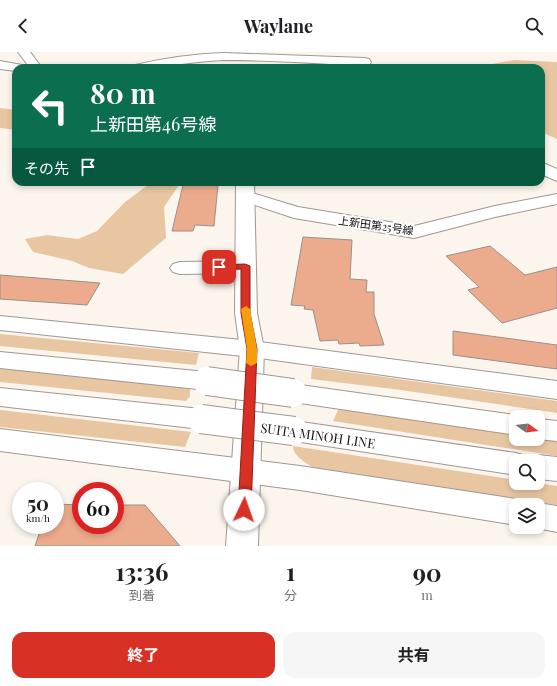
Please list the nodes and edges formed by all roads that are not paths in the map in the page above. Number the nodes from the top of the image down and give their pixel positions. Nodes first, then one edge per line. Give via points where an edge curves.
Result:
1 (24, 52) edge
2 (185, 54) edge
3 (299, 60) edge
4 (365, 62) dead end
5 (33, 64) edge
6 (149, 64) edge
7 (0, 65) edge
8 (12, 67) edge
9 (545, 169) edge
10 (557, 176) edge
11 (246, 189) edge
12 (557, 199) edge
13 (245, 266) junction
14 (180, 268) dead end
15 (0, 323) edge
16 (252, 349) junction
17 (0, 360) edge
18 (557, 390) edge
19 (0, 397) edge
20 (509, 425) edge
21 (545, 430) edge
22 (557, 432) edge
23 (0, 440) edge
24 (509, 463) edge
25 (545, 468) edge
26 (557, 470) edge
27 (246, 471) junction
28 (509, 511) edge
29 (545, 517) edge
30 (557, 519) edge
31 (242, 546) edge

1 - 5 main road
2 - 3 main road
2 - 6 main road
3 - 4 main road
7 - 8 main road
9 - 10 main road
11 - 12 main road, 上新田第25号線 via 294,212 414,232
11 - 13 main road
13 - 14 main road
13 - 16 main road via 246,313
15 - 16 main road
16 - 18 main road
16 - 27 main road
17 - 20 main road, bridge via 207,382
19 - 24 main road, SUITA MINOH LINE, bridge via 294,431
21 - 22 main road
23 - 27 main road
25 - 26 main road
27 - 28 main road
27 - 31 main road
29 - 30 main road

